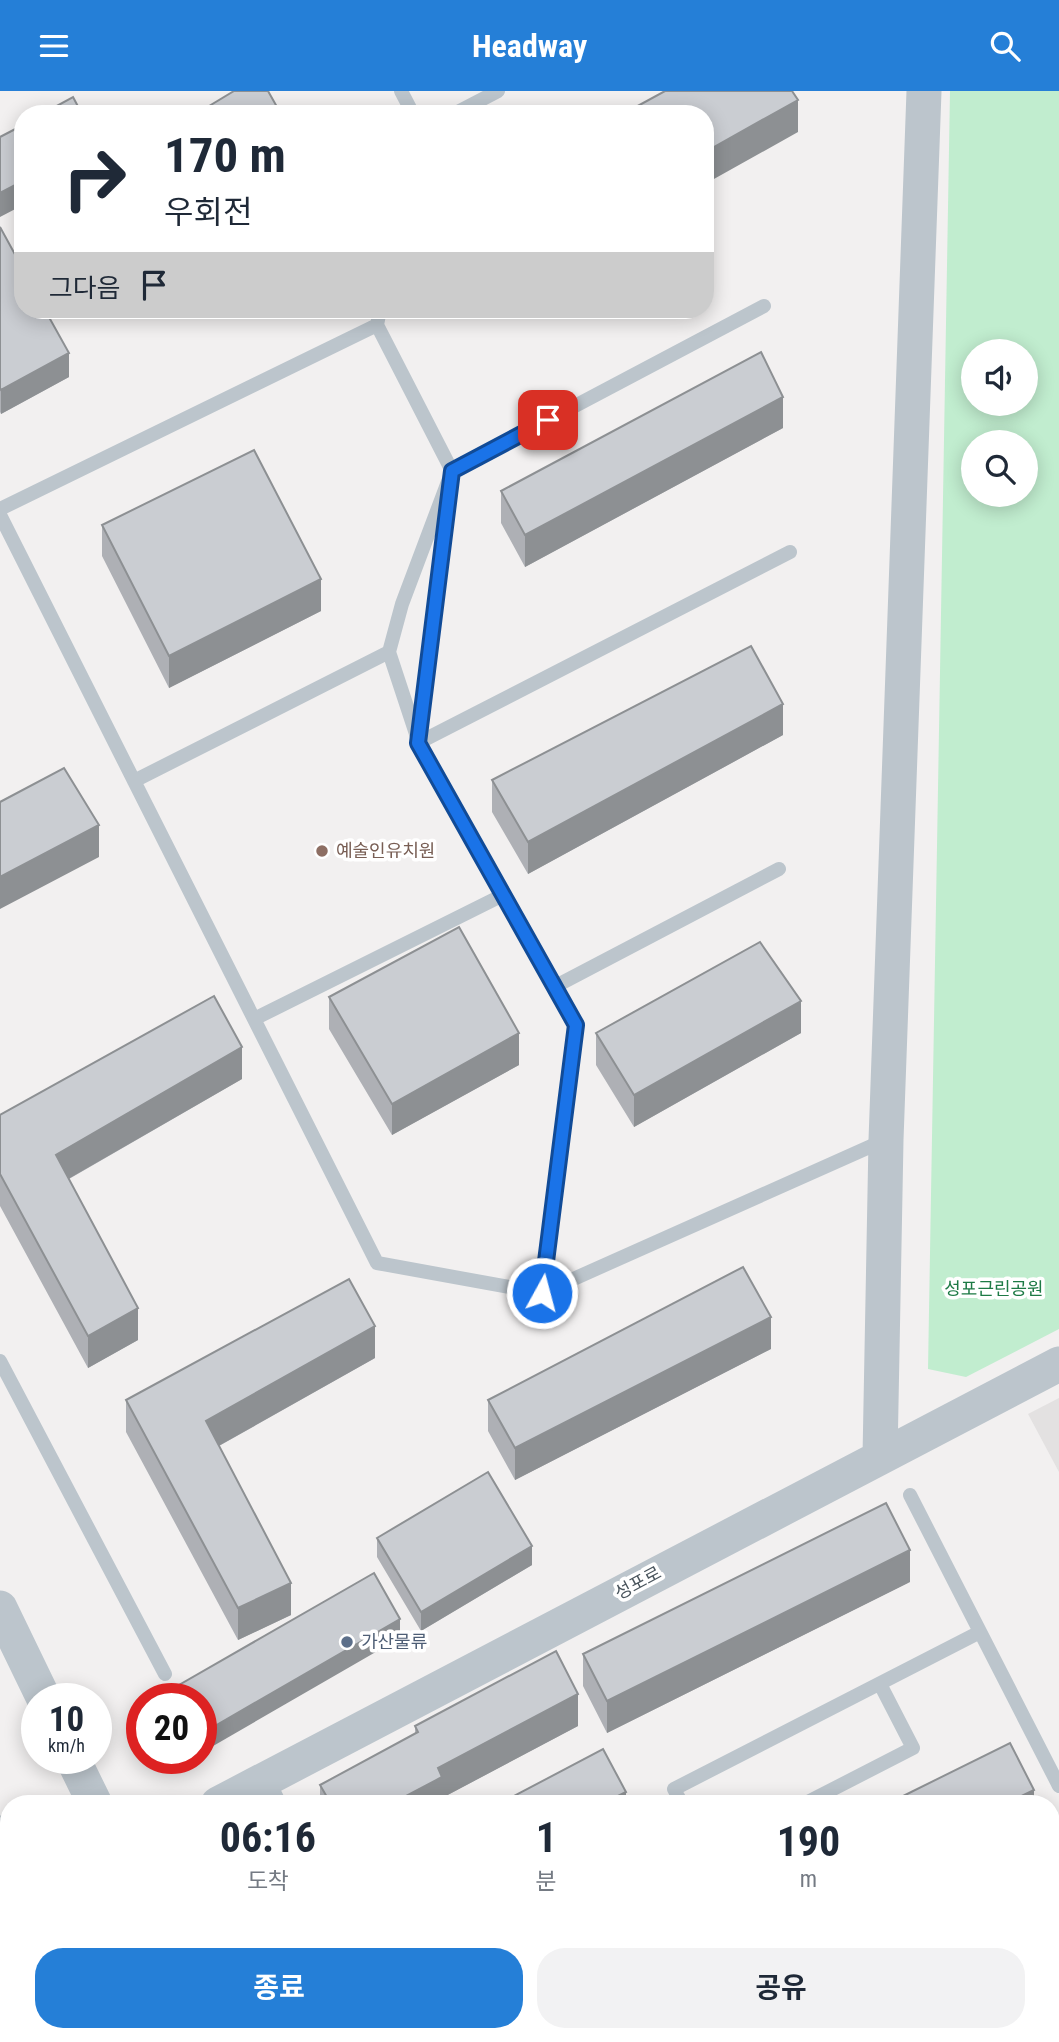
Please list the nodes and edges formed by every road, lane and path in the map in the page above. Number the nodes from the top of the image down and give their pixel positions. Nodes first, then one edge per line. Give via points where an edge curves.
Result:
1 (498, 91) edge
2 (925, 91) edge
3 (471, 105) edge
4 (764, 306) dead end
5 (378, 319) edge
6 (377, 325) junction
7 (452, 471) junction
8 (0, 509) edge
9 (0, 515) edge
10 (790, 552) dead end
11 (389, 652) junction
12 (419, 743) junction
13 (134, 781) junction
14 (779, 869) dead end
15 (503, 895) junction
16 (554, 987) junction
17 (254, 1019) junction
18 (886, 1140) junction
19 (542, 1293) junction
20 (0, 1361) edge
21 (1059, 1364) edge
22 (880, 1457) junction
23 (910, 1495) dead end
24 (4, 1624) edge
25 (981, 1632) junction
26 (165, 1674) dead end
27 (35, 1683) edge
28 (880, 1684) junction
29 (80, 1774) edge
30 (1059, 1786) edge
31 (273, 1791) edge
32 (91, 1795) edge
33 (677, 1795) edge
34 (822, 1795) edge

1 - 3 lane
2 - 18 street
4 - 7 lane
5 - 6 lane
6 - 7 lane
6 - 8 lane
7 - 11 lane via 402,604
7 - 12 lane
9 - 13 lane
10 - 12 lane
11 - 12 lane
11 - 13 lane
12 - 15 lane
13 - 17 lane
14 - 16 lane
15 - 16 lane
15 - 17 lane
16 - 19 lane via 576,1025
17 - 19 lane via 377,1263
18 - 19 lane
18 - 22 street
20 - 26 lane
21 - 22 street, 성포로
22 - 31 street, 성포로
23 - 25 lane
24 - 27 street
25 - 28 lane
25 - 30 lane
28 - 33 lane via 674,1789
28 - 34 lane via 913,1748
29 - 32 street

